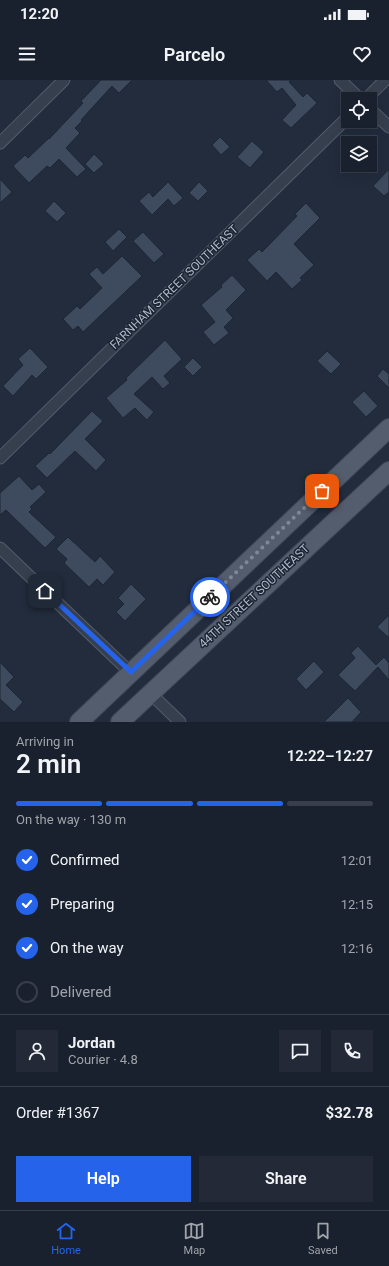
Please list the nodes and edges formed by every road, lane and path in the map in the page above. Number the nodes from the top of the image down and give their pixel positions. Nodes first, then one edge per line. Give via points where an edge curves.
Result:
1 (64, 80) edge
2 (340, 80) edge
3 (385, 80) edge
4 (353, 92) edge
5 (373, 92) edge
6 (377, 116) edge
7 (341, 123) edge
8 (389, 127) edge
9 (0, 143) edge
10 (389, 428) edge
11 (0, 458) edge
12 (389, 471) edge
13 (0, 548) edge
14 (156, 648) junction
15 (131, 672) junction
16 (150, 693) junction
17 (79, 722) edge
18 (120, 722) edge
19 (180, 722) edge

1 - 9 street
2 - 4 street
3 - 5 street
6 - 8 street
7 - 11 street, FARNHAM STREET SOUTHEAST
10 - 14 main road
12 - 16 main road, 44TH STREET SOUTHEAST
13 - 15 street
14 - 15 main road
14 - 16 main road via 145,668 144,677
15 - 17 main road
16 - 18 main road, 44TH STREET SOUTHEAST
16 - 19 street

